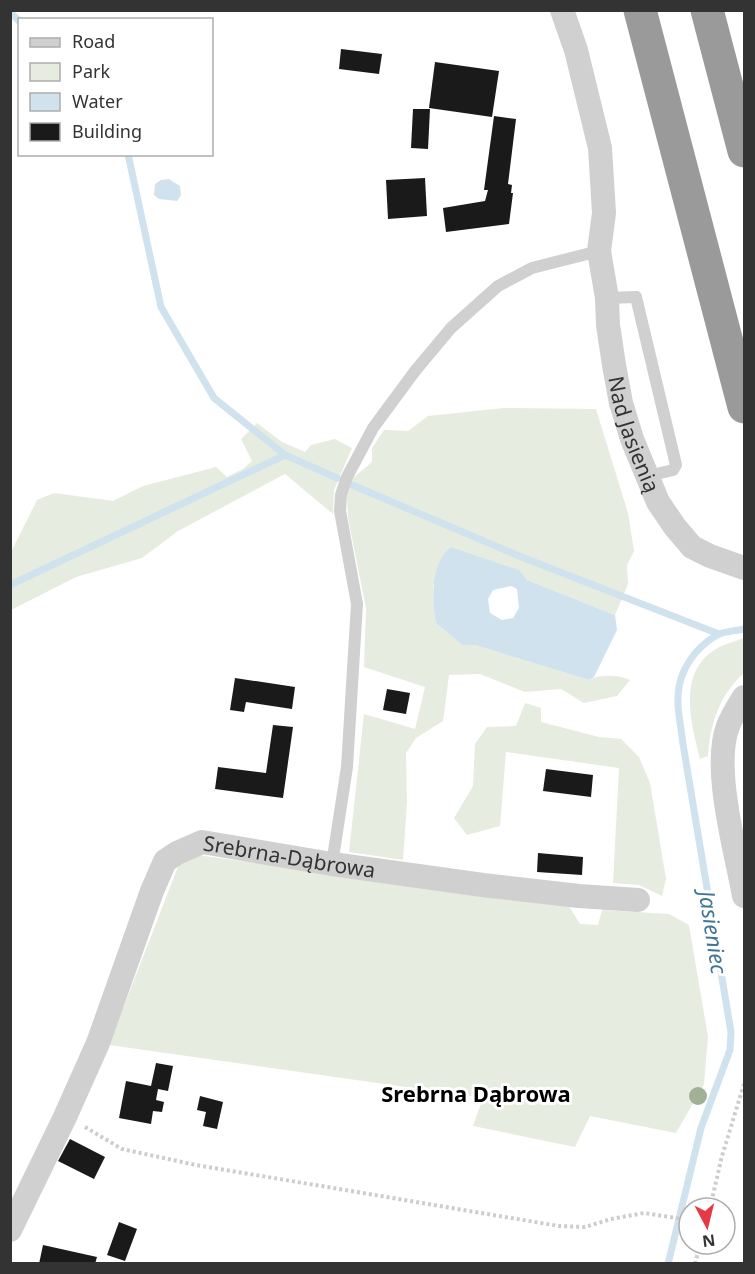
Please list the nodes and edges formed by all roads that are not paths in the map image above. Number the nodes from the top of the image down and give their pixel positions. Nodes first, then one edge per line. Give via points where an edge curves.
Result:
1 (562, 10) edge
2 (640, 10) edge
3 (707, 10) edge
4 (744, 151) edge
5 (599, 251) junction
6 (607, 298) junction
7 (744, 407) edge
8 (648, 476) junction
9 (744, 568) edge
10 (744, 697) edge
11 (738, 826) edge
12 (332, 864) junction
13 (744, 896) edge
14 (638, 900) dead end
15 (10, 1230) edge

1 - 5 street, Nad Jasienią via 600,148 604,213
2 - 7 highway
3 - 4 highway
5 - 6 street, Nad Jasienią
5 - 12 lane via 532,268 498,286 458,321 373,428 347,477 340,511 357,604 347,767
6 - 8 street, Nad Jasienią via 621,403
6 - 8 lane via 636,297 676,465 673,470
8 - 9 street, Nad Jasienią via 658,502 692,547
10 - 11 street via 728,726 722,764 727,807
11 - 13 street
12 - 14 street, Srebrna-Dąbrowa via 515,889
12 - 15 street, Srebrna-Dąbrowa via 202,843 165,861 98,1043

